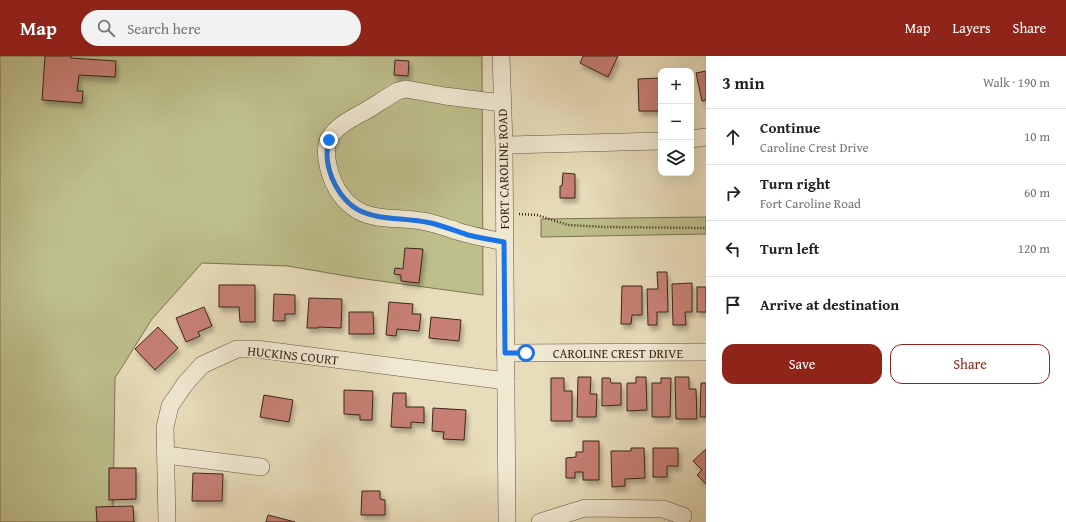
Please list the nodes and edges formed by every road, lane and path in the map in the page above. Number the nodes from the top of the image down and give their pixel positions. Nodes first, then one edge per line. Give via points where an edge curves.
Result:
1 (501, 56) edge
2 (502, 103) junction
3 (706, 137) edge
4 (694, 139) edge
5 (658, 141) edge
6 (504, 145) junction
7 (504, 214) junction
8 (706, 228) edge
9 (504, 242) junction
10 (706, 352) edge
11 (505, 353) junction
12 (506, 381) junction
13 (166, 455) junction
14 (262, 467) dead end
15 (683, 516) dead end
16 (167, 522) edge
17 (507, 522) edge
18 (540, 522) edge

1 - 2 street, FORT CAROLINE ROAD
2 - 6 street, FORT CAROLINE ROAD
2 - 9 street via 406,89 398,91 340,126 330,138 327,161 340,194 359,211 371,216 431,223 469,235
3 - 4 street
5 - 6 street
6 - 7 street, FORT CAROLINE ROAD
7 - 8 path via 537,215 568,225
7 - 9 street, FORT CAROLINE ROAD
9 - 11 street, FORT CAROLINE ROAD
10 - 11 street, CAROLINE CREST DRIVE
11 - 12 street, FORT CAROLINE ROAD
12 - 13 street, HUCKINS COURT via 256,349 238,349 202,365 170,406 165,427
12 - 17 street, FORT CAROLINE ROAD
13 - 14 street
13 - 16 street, HUCKINS COURT
15 - 18 street via 663,509 585,508

